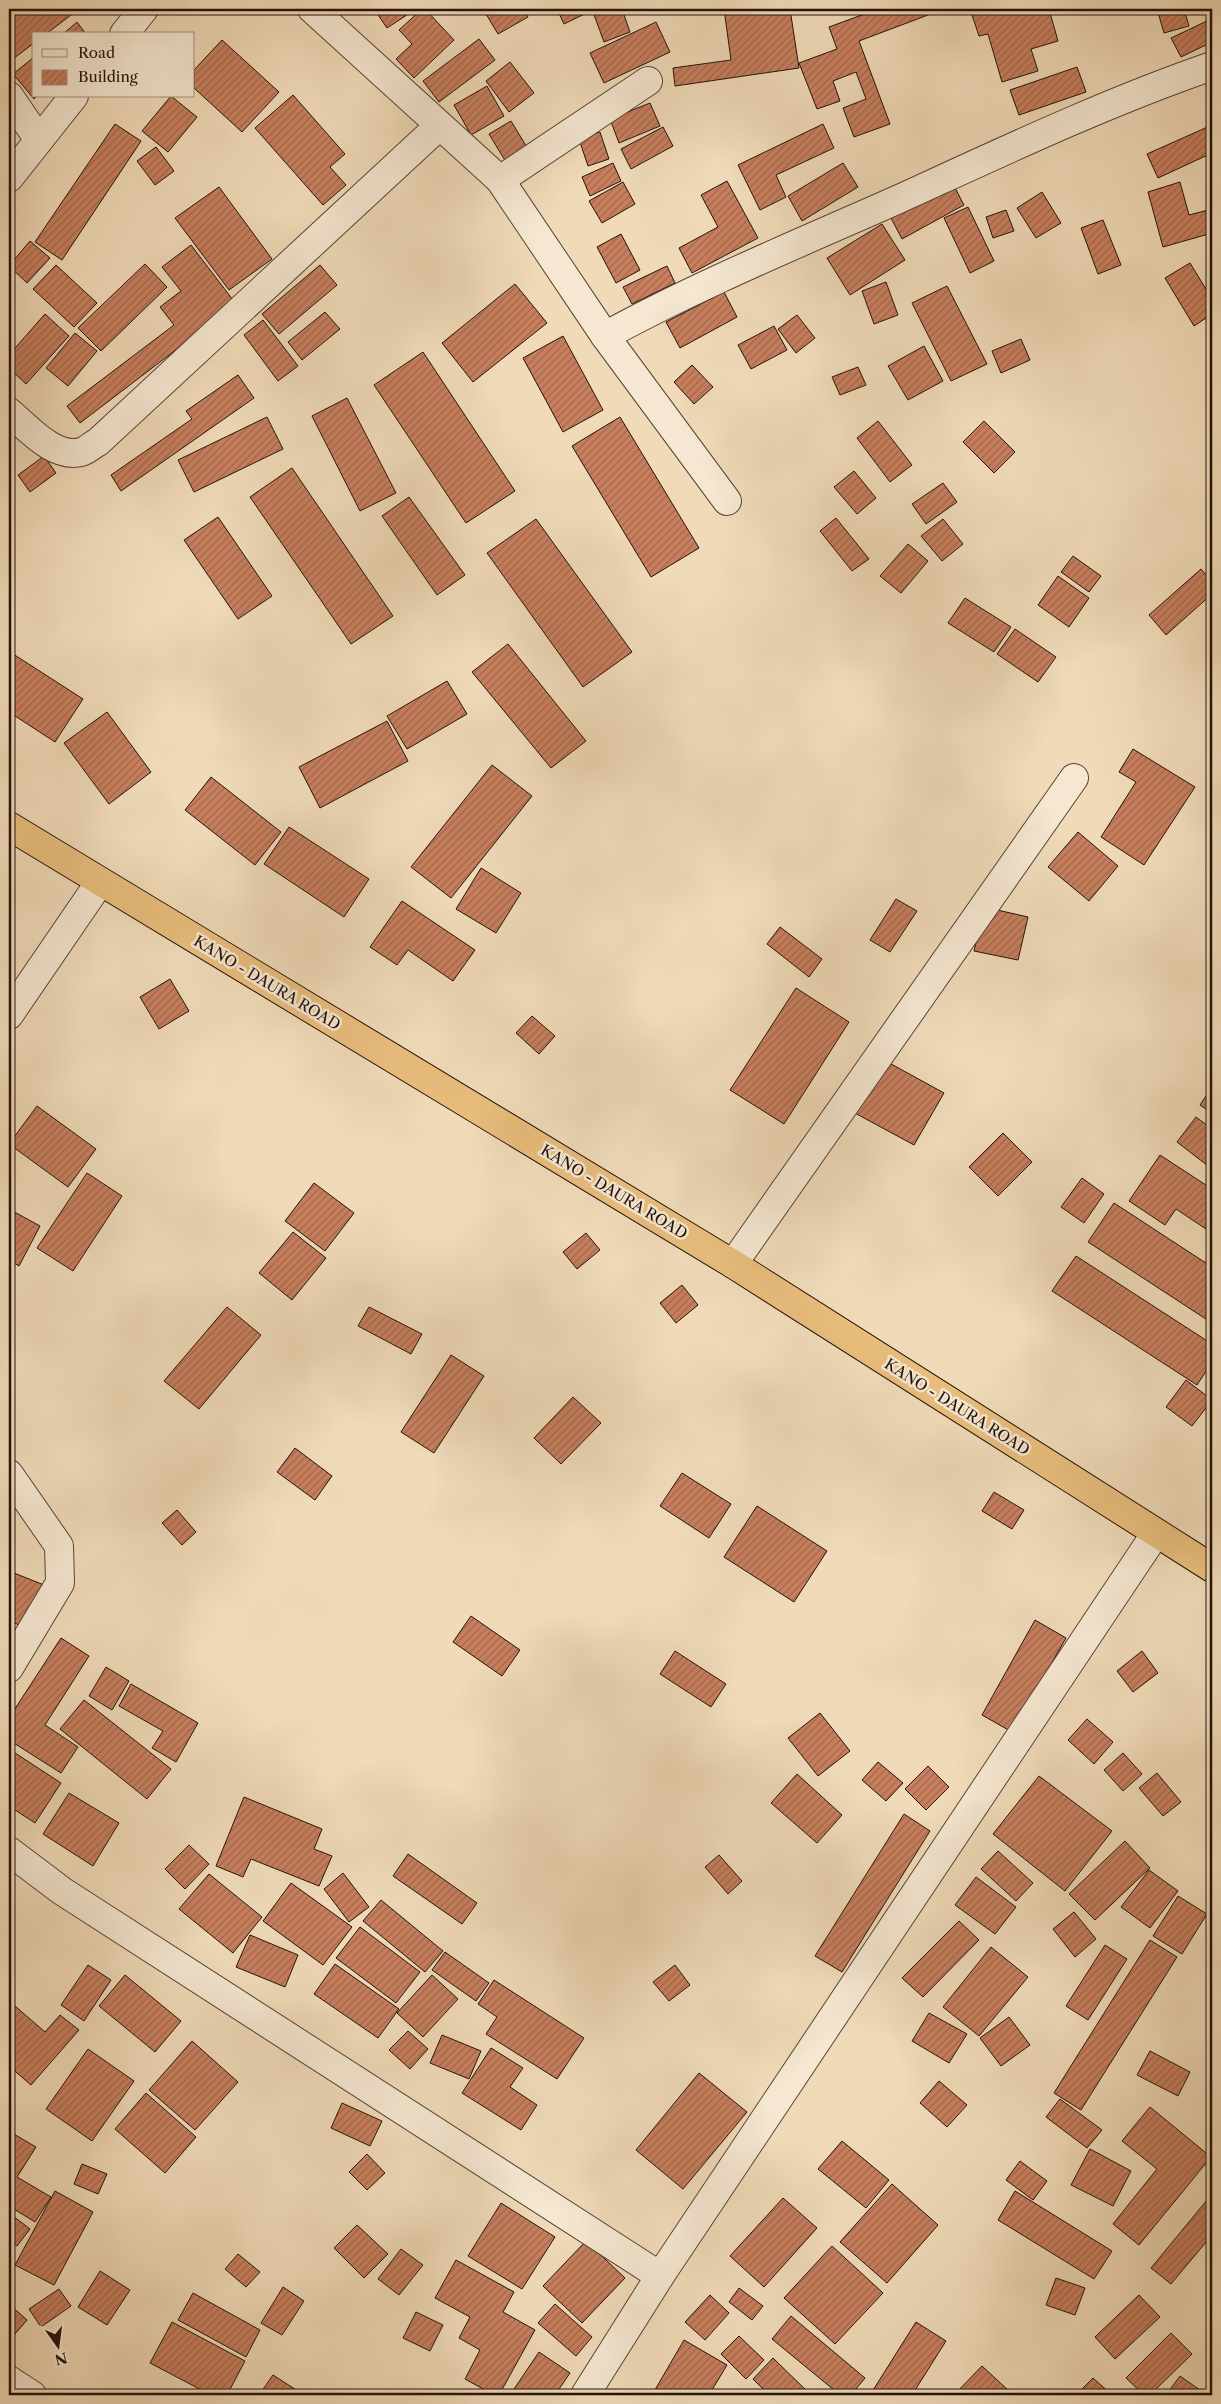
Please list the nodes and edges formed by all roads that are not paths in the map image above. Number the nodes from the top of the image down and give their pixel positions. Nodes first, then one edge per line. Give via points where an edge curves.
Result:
1 (144, 9) edge
2 (312, 9) edge
3 (126, 32) edge
4 (1212, 66) edge
5 (648, 81) dead end
6 (9, 96) edge
7 (72, 98) edge
8 (439, 126) junction
9 (39, 140) junction
10 (9, 178) edge
11 (500, 180) junction
12 (605, 336) junction
13 (9, 412) edge
14 (727, 501) dead end
15 (1074, 778) dead end
16 (9, 826) edge
17 (100, 882) junction
18 (9, 1014) edge
19 (733, 1264) junction
20 (9, 1474) edge
21 (1156, 1533) junction
22 (1212, 1568) edge
23 (9, 1668) edge
24 (9, 1851) edge
25 (660, 2276) junction
26 (9, 2380) edge
27 (32, 2395) edge
28 (585, 2395) edge

1 - 3 street
2 - 8 street
4 - 12 street via 1170,80 1018,145 663,304
5 - 11 street
6 - 9 street
7 - 9 street
8 - 11 street
8 - 13 street via 98,442 81,452 65,453 50,446
9 - 10 street
11 - 12 street
12 - 14 street
15 - 19 street
16 - 17 highway, KANO - DAURA ROAD
17 - 18 street
17 - 19 highway, KANO - DAURA ROAD
19 - 21 highway, KANO - DAURA ROAD
20 - 23 street via 59,1546 60,1583
21 - 22 highway, KANO - DAURA ROAD
21 - 25 street
24 - 25 street via 62,1891
25 - 28 street
26 - 27 street

